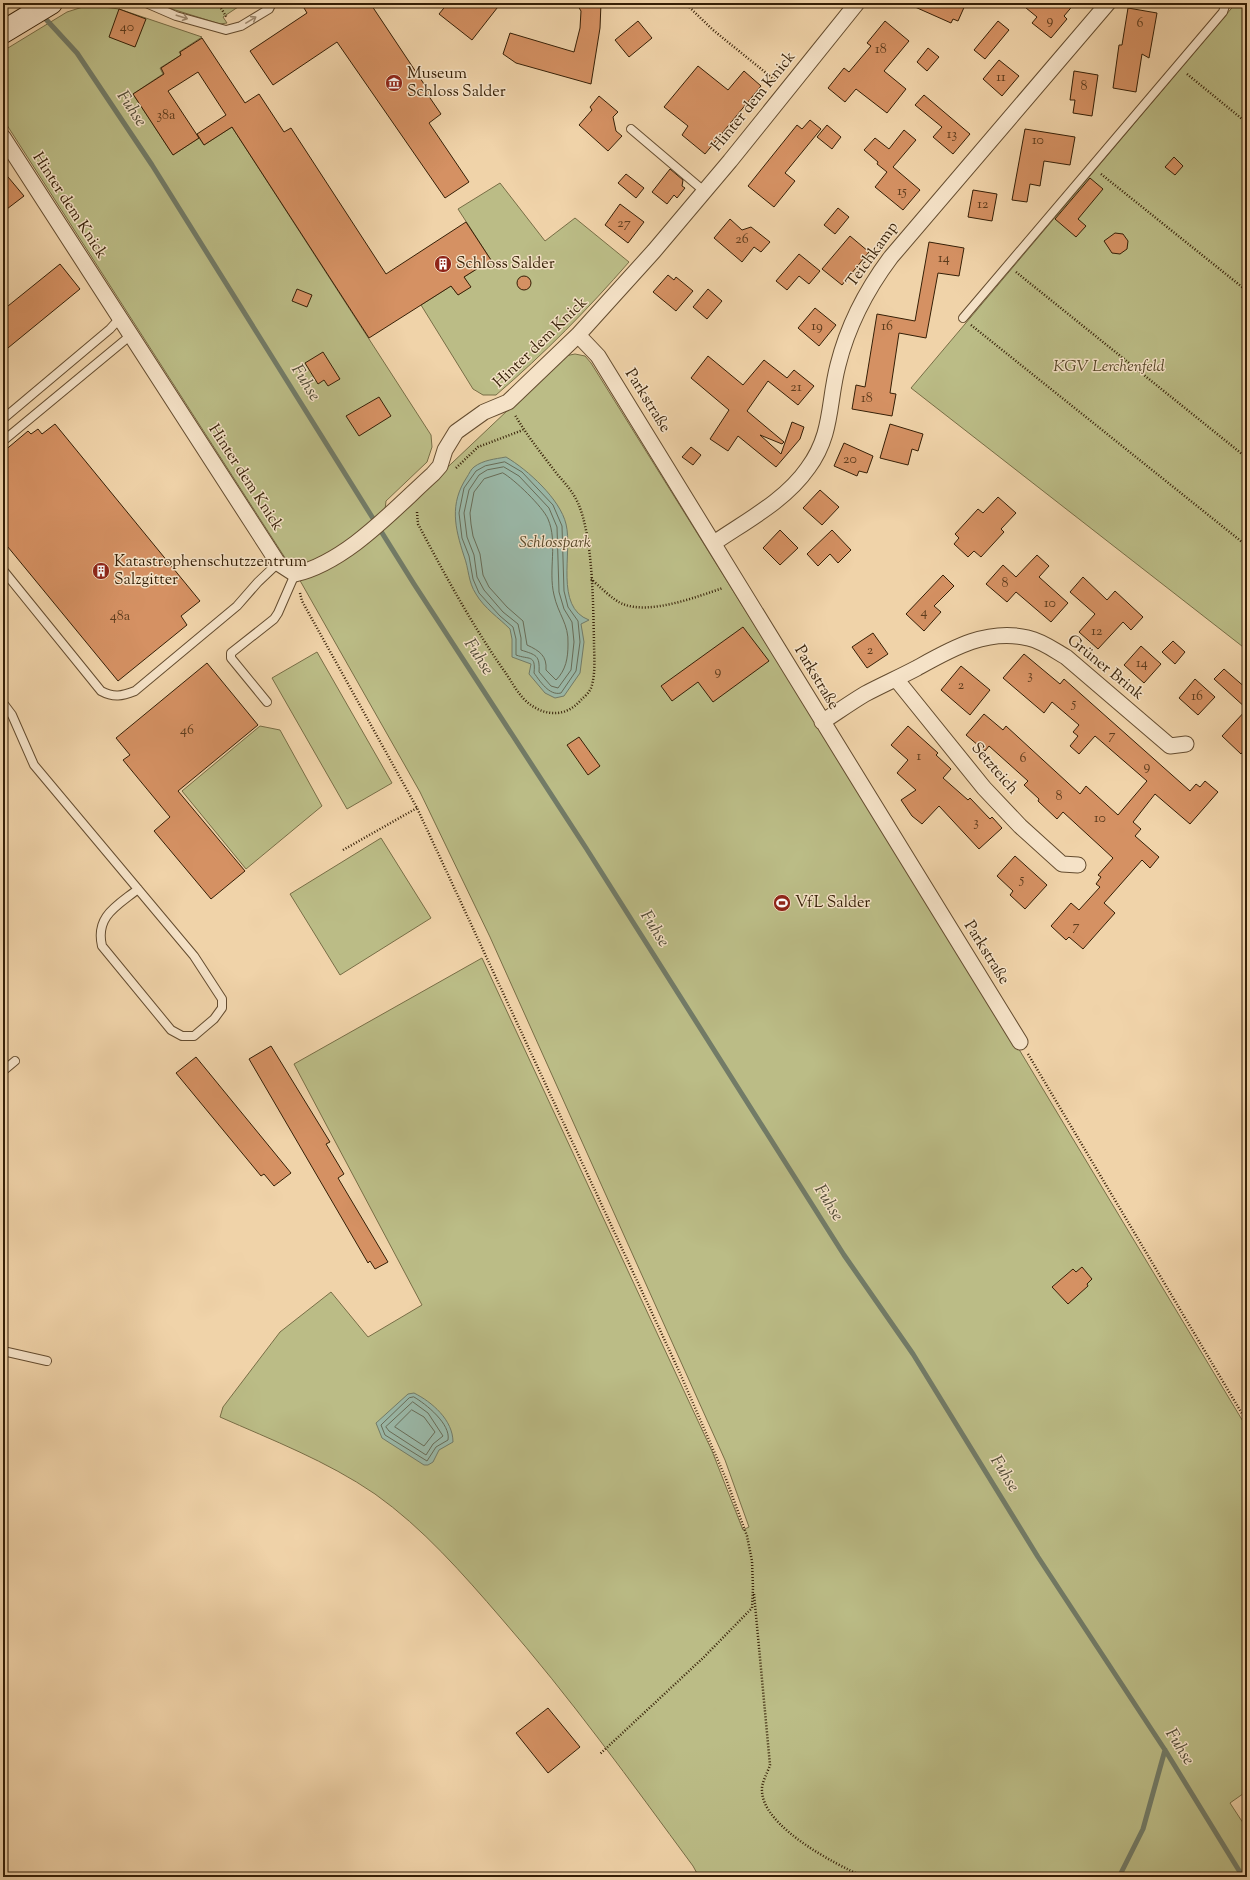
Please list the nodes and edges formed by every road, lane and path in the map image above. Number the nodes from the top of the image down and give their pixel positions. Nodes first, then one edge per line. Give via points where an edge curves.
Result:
1 (146, 3) edge
2 (272, 3) edge
3 (685, 3) edge
4 (857, 3) edge
5 (1108, 3) edge
6 (1226, 3) edge
7 (42, 8) edge
8 (3, 32) edge
9 (1177, 66) junction
10 (775, 80) dead end
11 (1247, 123) edge
12 (631, 129) dead end
13 (3, 137) edge
14 (1092, 166) junction
15 (704, 191) junction
16 (1008, 265) junction
17 (1247, 292) edge
18 (120, 318) junction
19 (963, 318) joint
20 (578, 334) junction
21 (131, 335) junction
22 (508, 402) junction
23 (3, 419) edge
24 (523, 430) junction
25 (3, 441) edge
26 (1247, 458) edge
27 (455, 469) dead end
28 (420, 506) dead end
29 (714, 543) junction
30 (1247, 546) edge
31 (278, 563) junction
32 (3, 570) edge
33 (294, 574) junction
34 (591, 579) junction
35 (738, 582) junction
36 (896, 679) junction
37 (267, 702) dead end
38 (3, 703) edge
39 (822, 722) junction
40 (1186, 744) dead end
41 (417, 808) junction
42 (344, 850) dead end
43 (1078, 865) dead end
44 (138, 889) junction
45 (1020, 1042) joint
46 (15, 1061) dead end
47 (3, 1071) edge
48 (3, 1351) edge
49 (48, 1361) dead end
50 (1247, 1422) edge
51 (753, 1588) junction
52 (600, 1754) dead end
53 (864, 1877) edge

1 -> 2 lane via 176,16 226,30 241,26 269,9
3 - 10 path via 712,30
4 - 15 street, Hinter dem Knick
5 - 29 street, Teichkamp via 891,257 869,288 843,346 837,366 826,435 808,468 795,485 781,497
6 - 9 lane via 1223,12
7 - 8 main road
9 - 11 path
9 - 14 lane
12 - 15 lane
13 - 18 street, Hinter dem Knick
14 - 16 lane
14 - 17 path
15 - 20 street, Hinter dem Knick via 654,251
16 - 19 lane
16 - 26 path
18 - 21 street, Hinter dem Knick
18 - 23 lane
19 - 30 path
20 - 22 street, Hinter dem Knick
20 - 29 street, Parkstraße via 598,356
21 - 25 lane
21 - 31 street, Hinter dem Knick
22 - 24 path
22 - 33 street, Hinter dem Knick via 484,412 456,432 444,450 440,466 370,531 312,570
24 - 27 path via 478,447
24 - 34 path via 578,503 585,526
28 - 34 path via 417,512 418,524 482,639 529,704 544,712 560,714 576,707 590,690 594,676
29 - 35 street, Parkstraße
31 - 32 lane via 237,606 135,691 122,696 111,696 101,691
31 - 33 street, Hinter dem Knick
33 - 37 lane via 274,619 231,653 230,658
33 - 41 path via 302,601
34 - 35 path via 622,604 640,607 660,606 686,600
35 - 39 street, Parkstraße
36 - 39 street, Grüner Brink
36 - 40 street, Grüner Brink via 948,650 968,642 988,637 1028,638 1066,657 1170,746
36 - 43 street, Setzteich via 984,788 1020,826 1062,864
38 - 44 lane via 12,715 34,765
39 - 45 street, Parkstraße
41 - 42 path
41 - 51 path via 679,1371 726,1479 747,1536 752,1561
44 - 44 lane via 194,956 222,999 222,1008 214,1019 194,1036 182,1036 171,1030 102,946 102,923 110,912
45 - 50 path
46 - 47 lane
48 - 49 lane
51 - 52 path via 752,1608
51 - 53 path via 770,1765 762,1791 767,1811 792,1836

